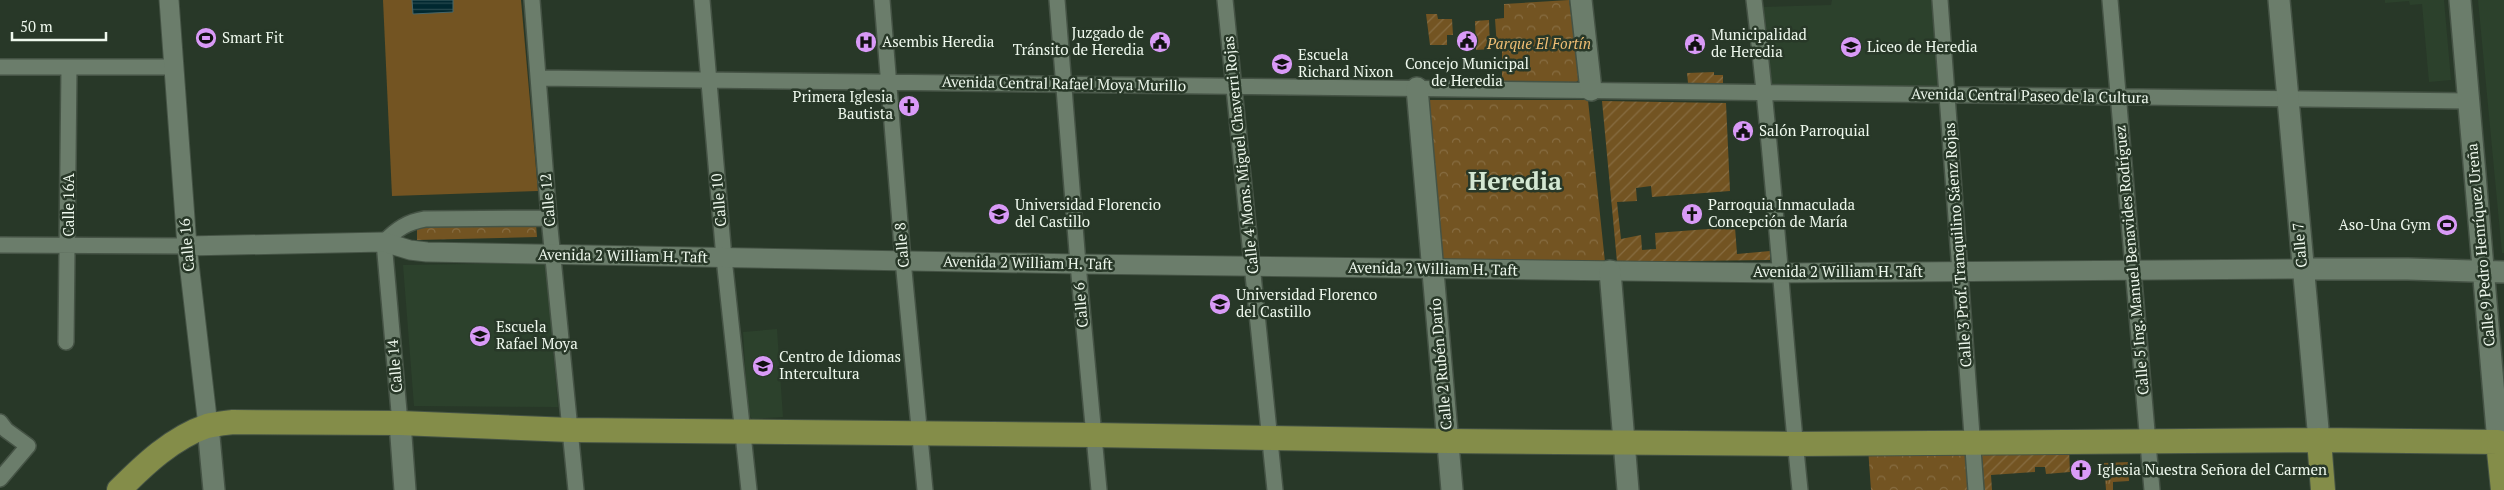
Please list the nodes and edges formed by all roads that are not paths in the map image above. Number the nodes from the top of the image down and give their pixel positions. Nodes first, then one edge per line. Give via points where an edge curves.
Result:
1 (170, 0) edge
2 (532, 0) edge
3 (702, 0) edge
4 (882, 0) edge
5 (1057, 0) edge
6 (1225, 0) edge
7 (1582, 0) edge
8 (1754, 0) edge
9 (1940, 0) edge
10 (2110, 0) edge
11 (2280, 0) edge
12 (2460, 0) edge
13 (174, 66) junction
14 (0, 67) edge
15 (69, 68) junction
16 (538, 78) junction
17 (708, 80) junction
18 (889, 82) junction
19 (1064, 84) junction
20 (1234, 86) junction
21 (1416, 88) junction
22 (1591, 90) junction
23 (1765, 92) junction
24 (1947, 95) junction
25 (2118, 97) junction
26 (2288, 99) junction
27 (2469, 101) junction
28 (549, 218) junction
29 (384, 242) junction
30 (0, 245) edge
31 (69, 245) junction
32 (187, 246) junction
33 (552, 255) junction
34 (724, 258) junction
35 (903, 260) junction
36 (1078, 264) junction
37 (1252, 267) junction
38 (1433, 269) junction
39 (2302, 269) junction
40 (2132, 270) junction
41 (1610, 271) junction
42 (1959, 271) junction
43 (2483, 271) junction
44 (1779, 272) junction
45 (2504, 272) edge
46 (66, 342) dead end
47 (0, 422) edge
48 (400, 424) junction
49 (208, 426) junction
50 (571, 430) junction
51 (744, 431) junction
52 (920, 434) junction
53 (1093, 435) junction
54 (1270, 438) junction
55 (2319, 440) junction
56 (1447, 441) junction
57 (2148, 441) junction
58 (2498, 442) junction
59 (1624, 443) junction
60 (1972, 443) junction
61 (1795, 444) junction
62 (0, 480) edge
63 (119, 490) edge
64 (214, 490) edge
65 (406, 490) edge
66 (576, 490) edge
67 (749, 490) edge
68 (925, 490) edge
69 (1099, 490) edge
70 (1275, 490) edge
71 (1452, 490) edge
72 (1628, 490) edge
73 (1800, 490) edge
74 (1976, 490) edge
75 (2152, 490) edge
76 (2323, 490) edge
77 (2503, 490) edge

1 - 13 street, Calle 16
2 - 16 street, Calle 12
3 - 17 street, Calle 10
4 - 18 street, Calle 8
5 - 19 street, Calle 6
6 - 20 street, Calle 4 Mons. Miguel Chaverri Rojas
7 - 22 main road
8 - 23 street
9 - 24 street, Calle 3 Prof. Tranquilino Sáenz Rojas
10 - 25 street, Calle 5 Ing. Manuel Benavides Rodríguez
11 - 26 main road, Calle 7
12 - 27 main road, Calle 9 Pedro Henríquez Ureña
13 - 15 street
13 - 32 street, Calle 16
14 - 15 street
15 - 31 street, Calle 16A
16 - 17 street, Avenida Central Rafael Moya Murillo
16 - 28 street, Calle 12
17 - 18 street, Avenida Central Rafael Moya Murillo
17 - 34 street, Calle 10
18 - 19 street, Avenida Central Rafael Moya Murillo
18 - 35 street, Calle 8
19 - 20 street, Avenida Central Rafael Moya Murillo
19 - 36 street, Calle 6
20 - 21 street, Avenida Central Rafael Moya Murillo
20 - 37 street, Calle 4 Mons. Miguel Chaverri Rojas
21 - 22 street, Avenida Central Rafael Moya Murillo
21 - 38 main road, Calle 2 Rubén Darío
22 - 23 street, Avenida Central Paseo de la Cultura
23 - 24 street, Avenida Central Paseo de la Cultura
23 - 44 street
24 - 25 street, Avenida Central Paseo de la Cultura
24 - 42 street, Calle 3 Prof. Tranquilino Sáenz Rojas
25 - 26 street, Avenida Central Paseo de la Cultura
25 - 40 street, Calle 5 Ing. Manuel Benavides Rodríguez
26 - 27 street, Avenida Central Paseo de la Cultura
26 - 39 main road, Calle 7
27 - 43 main road, Calle 9 Pedro Henríquez Ureña
28 - 29 street via 424,219 397,229
28 - 33 street, Calle 12
29 - 32 street, Avenida 2 William H. Taft
29 - 33 street, Avenida 2 William H. Taft via 426,252
29 - 48 street, Calle 14
30 - 31 street, Avenida 2 William H. Taft
31 - 32 street, Avenida 2 William H. Taft
31 - 46 street, Calle 16A
32 - 49 street, Calle 16
33 - 34 street, Avenida 2 William H. Taft
33 - 50 street, Calle 12
34 - 35 street, Avenida 2 William H. Taft
34 - 51 street, Calle 10
35 - 36 street, Avenida 2 William H. Taft
35 - 52 street, Calle 8
36 - 37 street, Avenida 2 William H. Taft
36 - 53 street, Calle 6
37 - 38 street, Avenida 2 William H. Taft
37 - 54 street, Calle 4 Mons. Miguel Chaverri Rojas
38 - 41 street, Avenida 2 William H. Taft
38 - 56 main road, Calle 2 Rubén Darío
39 - 40 street, Avenida 2 William H. Taft
39 - 43 main road, Avenida 2 William H. Taft
39 - 55 main road, Calle 7
40 - 42 street, Avenida 2 William H. Taft
40 - 57 street, Calle 5 Ing. Manuel Benavides Rodríguez
41 - 44 street, Avenida 2 William H. Taft
41 - 59 main road
42 - 44 street, Avenida 2 William H. Taft
42 - 60 street, Calle 3 Prof. Tranquilino Sáenz Rojas
43 - 45 main road, Avenida 2 William H. Taft
43 - 58 main road, Calle 9 Pedro Henríquez Ureña
44 - 61 street
47 - 62 street via 28,446
48 - 49 main road via 233,422
48 - 50 main road
48 - 65 main road, Calle 14
49 - 63 main road via 180,438
49 - 64 main road, Calle 16
50 - 51 main road
50 - 66 street, Calle 12
51 - 52 main road
51 - 67 street, Calle 10
52 - 53 main road
52 - 68 street, Calle 8
53 - 54 main road
53 - 69 street, Calle 6
54 - 56 main road
54 - 70 street, Calle 4 Mons. Miguel Chaverri Rojas
55 - 57 main road
55 - 58 main road
55 - 76 main road, Calle 7
56 - 59 main road
56 - 71 main road, Calle 2 Rubén Darío
57 - 60 main road
57 - 75 street, Calle 5 Ing. Manuel Benavides Rodríguez
58 - 77 main road, Calle 9 Pedro Henríquez Ureña
59 - 61 main road
59 - 72 main road
60 - 61 main road
60 - 74 street, Calle 3 Prof. Tranquilino Sáenz Rojas
61 - 73 street

